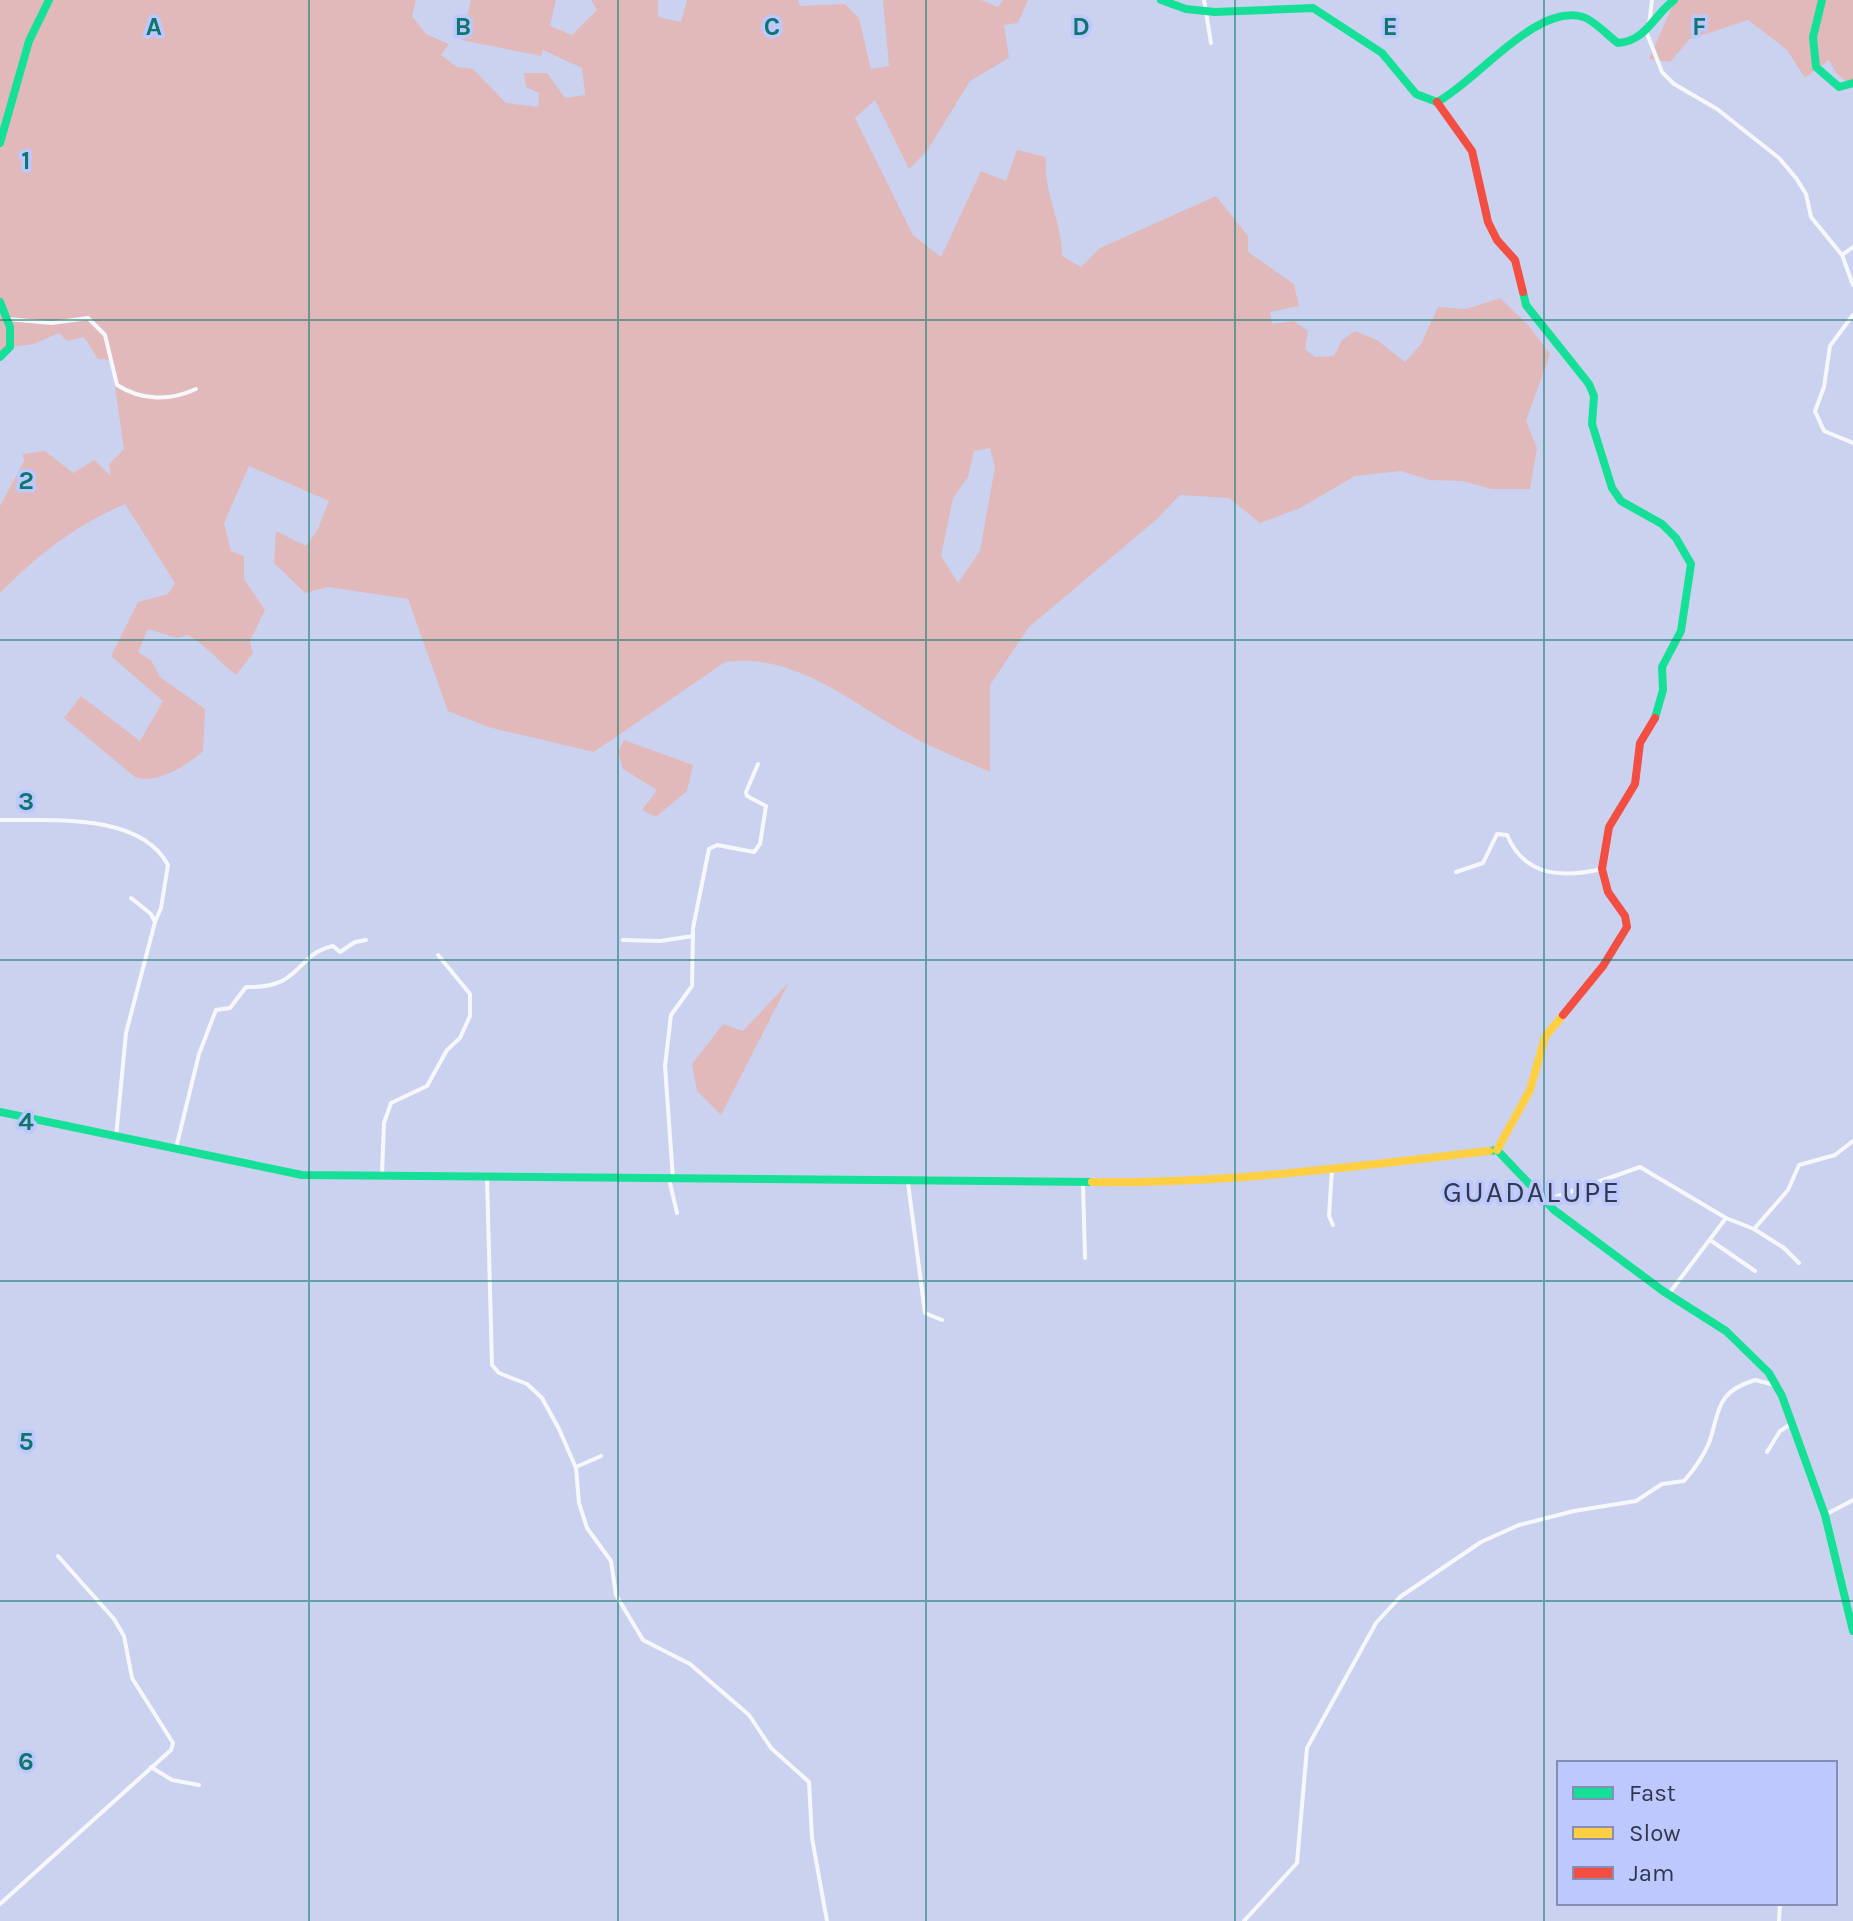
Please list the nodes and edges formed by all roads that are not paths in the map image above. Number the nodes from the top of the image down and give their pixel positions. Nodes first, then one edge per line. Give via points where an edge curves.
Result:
1 (49, 0) edge
2 (1161, 0) edge
3 (1204, 0) edge
4 (1652, 0) edge
5 (1674, 0) edge
6 (1822, 0) edge
7 (1206, 11) junction
8 (1647, 29) junction
9 (1211, 43) dead end
10 (1853, 83) edge
11 (1437, 102) junction
12 (0, 143) edge
13 (1853, 247) edge
14 (1842, 255) junction
15 (1853, 285) edge
16 (0, 302) edge
17 (1853, 315) edge
18 (7, 319) junction
19 (0, 357) edge
20 (196, 389) dead end
21 (1853, 443) edge
22 (758, 764) dead end
23 (0, 820) edge
24 (1602, 869) junction
25 (1456, 872) dead end
26 (131, 898) dead end
27 (155, 922) junction
28 (693, 936) junction
29 (366, 940) dead end
30 (623, 940) dead end
31 (438, 955) dead end
32 (0, 1112) edge
33 (116, 1137) junction
34 (1853, 1141) edge
35 (176, 1148) junction
36 (1497, 1150) junction
37 (1332, 1167) junction
38 (382, 1175) junction
39 (487, 1176) junction
40 (671, 1179) junction
41 (908, 1183) junction
42 (1083, 1183) junction
43 (1545, 1200) junction
44 (677, 1213) dead end
45 (1726, 1218) junction
46 (1333, 1225) dead end
47 (1754, 1229) junction
48 (1710, 1240) junction
49 (1085, 1258) dead end
50 (1799, 1263) dead end
51 (1755, 1271) dead end
52 (1668, 1295) junction
53 (942, 1320) dead end
54 (1776, 1385) junction
55 (1792, 1423) junction
56 (1767, 1452) dead end
57 (601, 1456) dead end
58 (576, 1467) junction
59 (1853, 1500) edge
60 (1825, 1515) junction
61 (58, 1556) dead end
62 (1853, 1631) edge
63 (151, 1767) junction
64 (199, 1785) dead end
65 (0, 1904) edge
66 (827, 1921) edge
67 (1244, 1921) edge

1 - 12 main road via 29,41
2 - 7 main road
3 - 7 street
4 - 8 street
5 - 8 main road
6 - 10 main road via 1813,37 1816,67 1834,85
7 - 9 street
7 - 11 main road via 1313,8 1382,53 1410,89
8 - 11 main road via 1633,41 1618,43 1583,17 1549,19 1530,28
8 - 14 street via 1662,72 1779,158 1803,187 1815,223
11 - 24 main road via 1472,151 1488,222 1515,260 1526,305 1589,384 1594,396 1592,424 1612,488 1621,501 1662,524 1691,564 1681,631 1662,667 1663,690 1655,717 1640,743 1632,791 1609,827
13 - 14 street
14 - 15 street
16 - 18 main road
17 - 21 street via 1830,346 1815,411 1824,431
18 - 19 main road via 10,347
18 - 20 street via 52,323 88,318 105,335 117,385 129,393 160,398
22 - 28 street via 746,792 766,806 760,844 754,852 717,845 709,849
23 - 27 street via 91,822 131,831 168,865
24 - 25 street via 1552,873 1516,856 1507,835 1497,834 1483,863
24 - 36 main road via 1627,927 1603,966 1545,1037 1530,1090
26 - 27 street
27 - 33 street via 128,1024
28 - 30 street
28 - 40 street via 692,986 671,1015 665,1066
29 - 35 street via 340,952 333,946 324,948 286,981 246,987 230,1008 216,1010 199,1054
31 - 38 street via 470,994 470,1016 427,1086 391,1103 384,1123
32 - 33 main road
33 - 35 main road
34 - 47 street via 1835,1155 1799,1165 1788,1190
35 - 38 main road via 302,1175
36 - 37 main road
36 - 43 main road
37 - 42 main road via 1199,1180
37 - 46 street
38 - 39 main road
39 - 40 main road
39 - 58 street via 492,1365 542,1398
40 - 41 main road
40 - 44 street
41 - 42 main road
41 - 53 street via 925,1313
42 - 49 street
43 - 45 street via 1640,1167
43 - 52 main road
45 - 47 street
45 - 48 street
47 - 50 street
48 - 51 street
48 - 52 street
52 - 54 main road via 1734,1338
54 - 55 main road
54 - 67 street via 1755,1380 1726,1397 1715,1413 1710,1441 1684,1481 1662,1484 1636,1501 1519,1525 1481,1542 1400,1597 1376,1623 1307,1748 1297,1863
55 - 56 street
55 - 60 main road
57 - 58 street
58 - 66 street via 587,1528 611,1561 616,1595 643,1640 700,1672 749,1715 771,1748 809,1782 812,1838
59 - 60 street
60 - 62 main road
61 - 63 street via 114,1619 124,1636 132,1678 170,1737 171,1750
63 - 64 street via 172,1780
63 - 65 street

